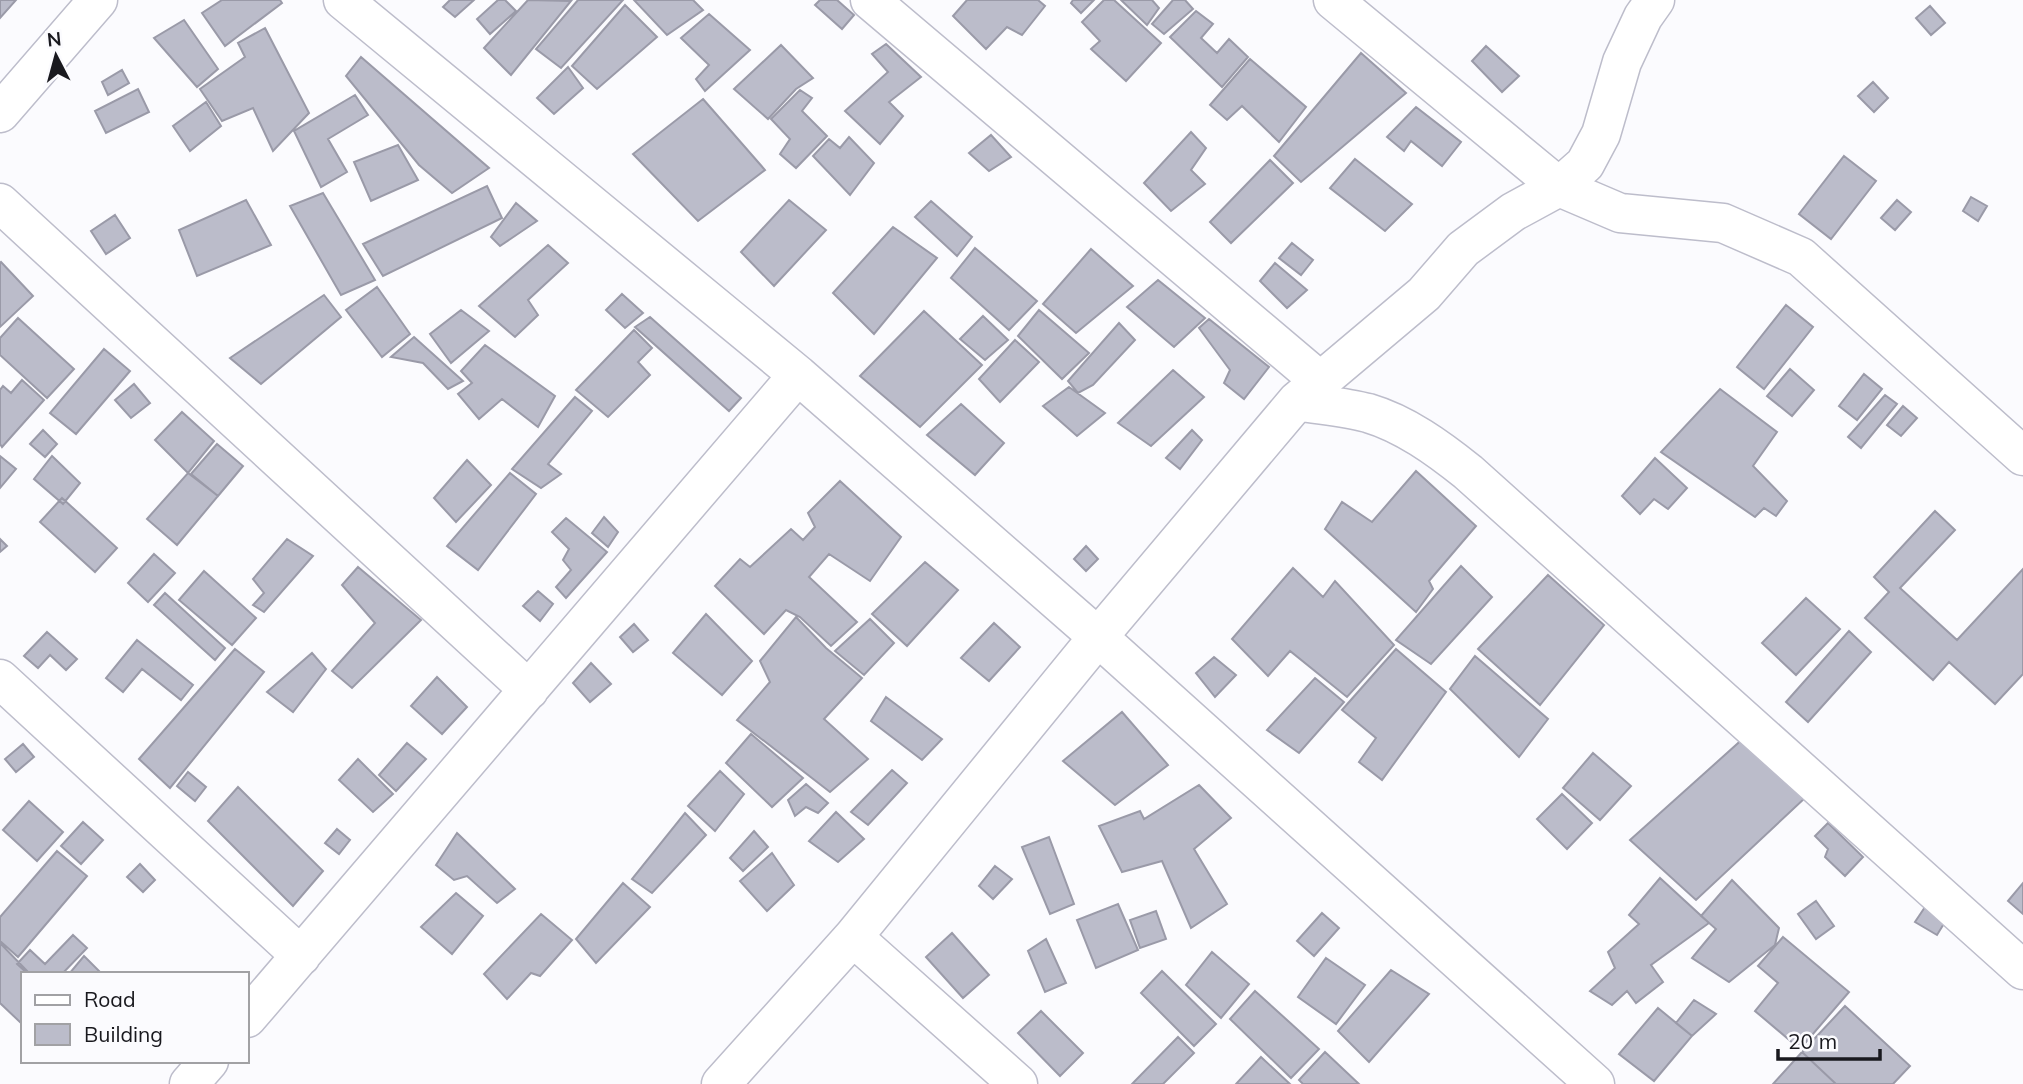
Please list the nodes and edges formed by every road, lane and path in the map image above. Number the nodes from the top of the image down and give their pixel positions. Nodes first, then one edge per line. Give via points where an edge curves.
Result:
1 (98, 0) edge
2 (342, 0) edge
3 (870, 0) edge
4 (1333, 0) edge
5 (1655, 0) edge
6 (0, 113) edge
7 (1559, 187) junction
8 (0, 203) edge
9 (798, 375) junction
10 (1309, 391) junction
11 (2023, 456) edge
12 (1098, 637) junction
13 (0, 679) edge
14 (529, 690) junction
15 (853, 937) junction
16 (301, 956) junction
17 (2023, 970) edge
18 (248, 1017) edge
19 (207, 1063) edge
20 (189, 1084) edge
21 (721, 1084) edge
22 (1018, 1084) edge
23 (1595, 1084) edge

1 - 6 street
2 - 9 street
3 - 10 street
4 - 7 street
5 - 7 street via 1622,62 1594,150
7 - 10 street via 1513,212 1463,249 1424,294
7 - 11 street via 1620,214 1723,223 1801,257
8 - 14 street
9 - 12 street
9 - 14 street
10 - 12 street
10 - 17 street via 1404,428 1447,456
12 - 15 street
12 - 23 street
13 - 16 street
14 - 16 street
15 - 21 street
15 - 22 street
16 - 18 street
19 - 20 street

